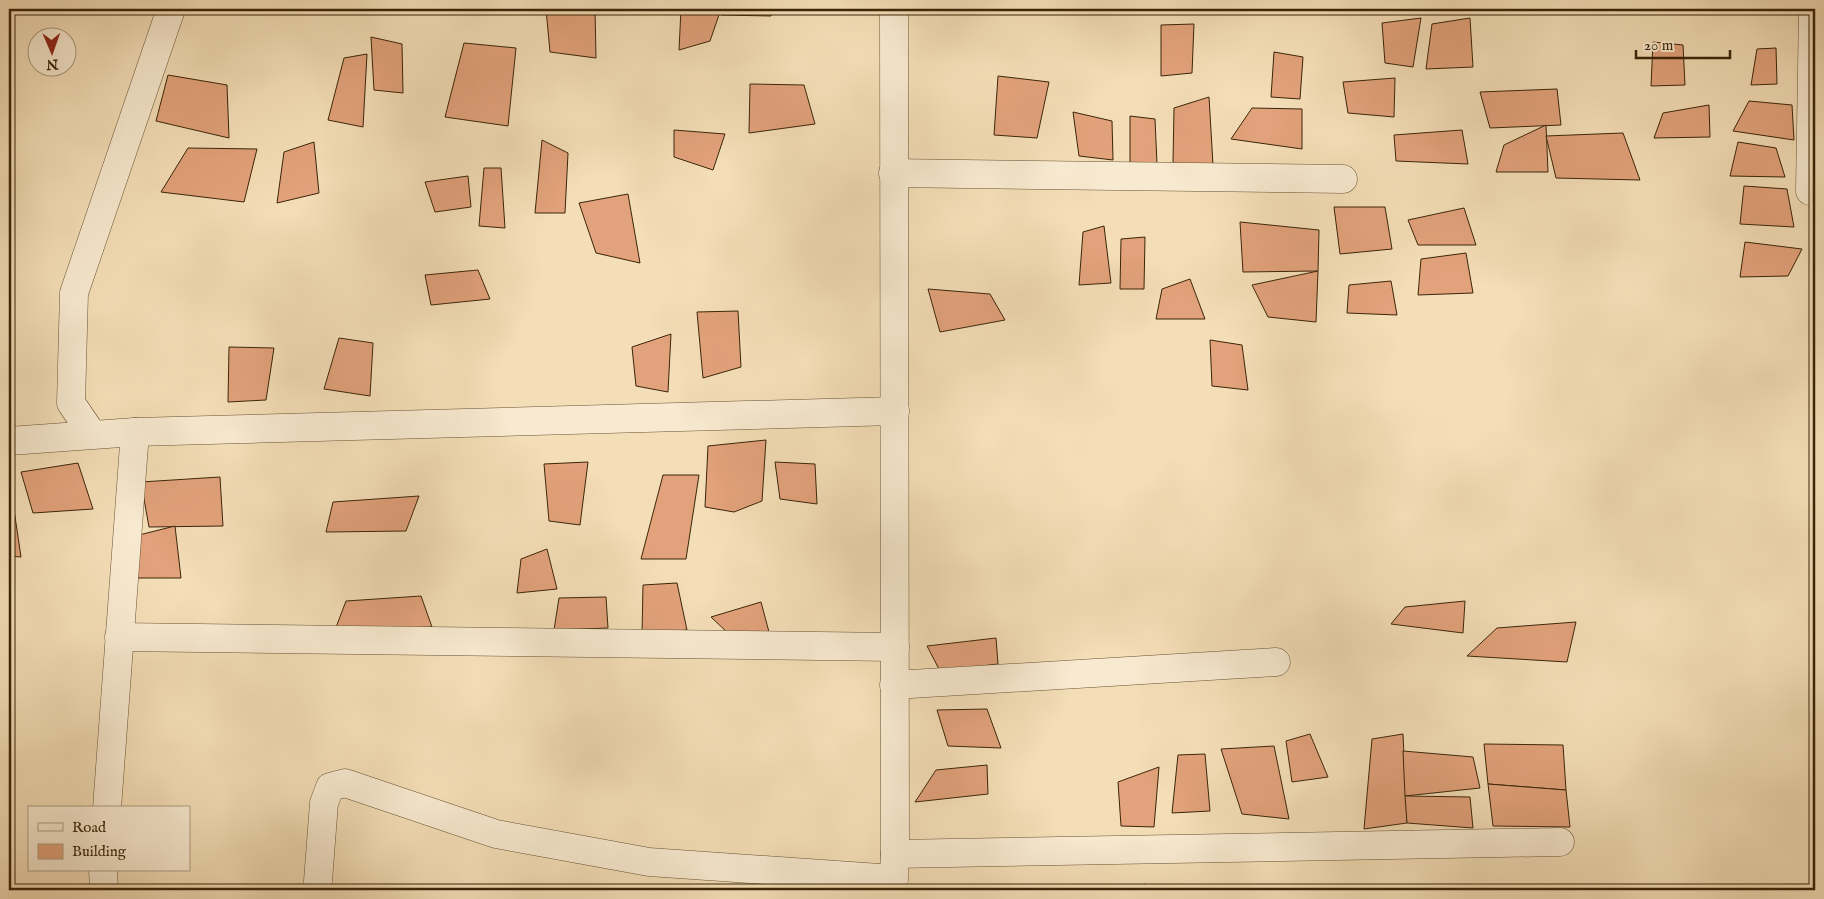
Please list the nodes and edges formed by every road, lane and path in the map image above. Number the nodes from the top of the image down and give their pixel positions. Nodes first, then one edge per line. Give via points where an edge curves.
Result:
1 (171, 9) edge
2 (894, 9) edge
3 (1813, 9) edge
4 (893, 173) junction
5 (1343, 179) dead end
6 (1810, 191) dead end
7 (895, 411) junction
8 (135, 432) junction
9 (92, 434) junction
10 (9, 441) edge
11 (119, 637) junction
12 (895, 647) junction
13 (1276, 662) dead end
14 (894, 685) junction
15 (107, 806) edge
16 (1560, 842) dead end
17 (103, 872) edge
18 (894, 875) edge
19 (318, 881) dead end
20 (104, 890) edge

1 - 9 street via 74,292 71,403
2 - 4 street
3 - 6 street
4 - 5 street
4 - 7 street
7 - 8 street
7 - 12 street
8 - 9 street
8 - 11 street
9 - 10 street
11 - 12 street
11 - 15 street
12 - 14 street
13 - 14 street
14 - 18 street
16 - 18 street
17 - 20 street
18 - 19 street via 649,862 496,834 345,783 330,787 324,803

